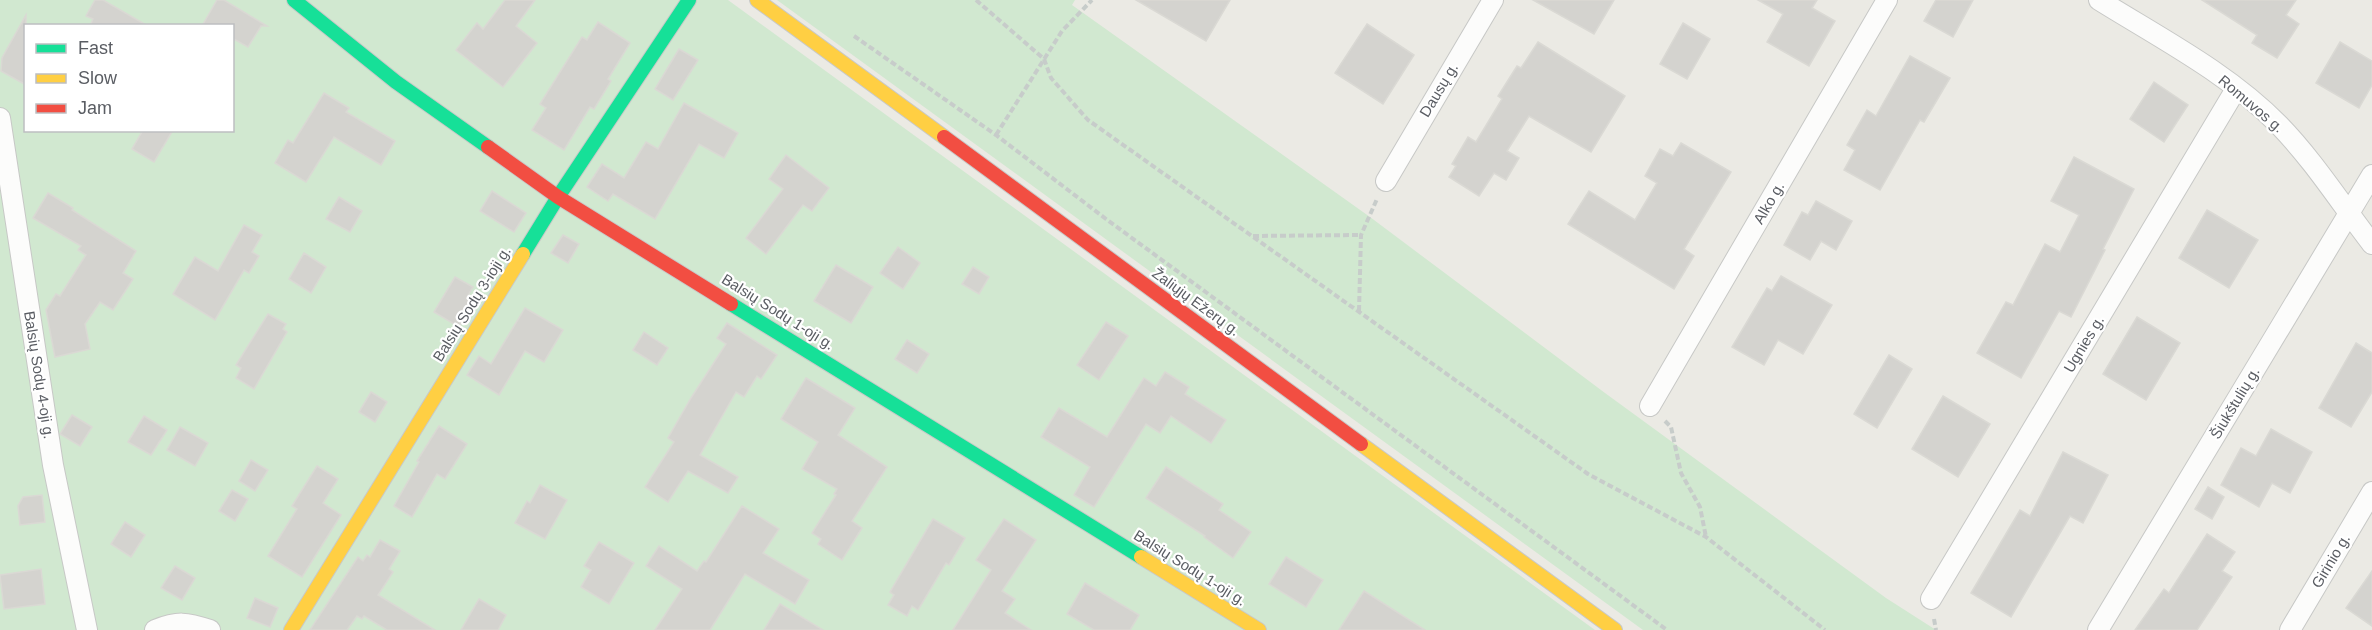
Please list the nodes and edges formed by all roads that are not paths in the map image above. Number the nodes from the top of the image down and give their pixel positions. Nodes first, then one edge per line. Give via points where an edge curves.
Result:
1 (294, 0) edge
2 (689, 0) edge
3 (757, 0) edge
4 (1493, 0) edge
5 (1887, 0) edge
6 (2099, 0) edge
7 (2236, 89) junction
8 (0, 118) edge
9 (2372, 176) edge
10 (1386, 181) road end
11 (558, 197) junction
12 (2349, 214) junction
13 (2372, 244) edge
14 (1650, 406) road end
15 (2372, 492) edge
16 (1931, 598) dead end
17 (87, 630) edge
18 (154, 630) edge
19 (210, 630) edge
20 (291, 630) edge
21 (1259, 630) edge
22 (1616, 630) edge
23 (2098, 630) edge
24 (2290, 630) edge

1 - 11 street, Balsių Sodų 1-oji g. via 396,82
2 - 11 street, Balsių Sodų 3-ioji g.
3 - 22 street, Žaliųjų Ežerų g.
4 - 10 street, Dausų g.
5 - 14 street, Alko g.
6 - 7 street, Romuvos g.
7 - 12 street, Romuvos g. via 2278,124
7 - 16 street, Ugnies g.
8 - 17 street, Balsių Sodų 4-oji g. via 53,465
9 - 12 street, Šiukštulių g.
11 - 20 street, Balsių Sodų 3-ioji g.
11 - 21 street, Balsių Sodų 1-oji g.
12 - 13 street, Romuvos g.
12 - 23 street, Šiukštulių g.
15 - 24 street, Girinio g.
18 - 19 street via 182,622

